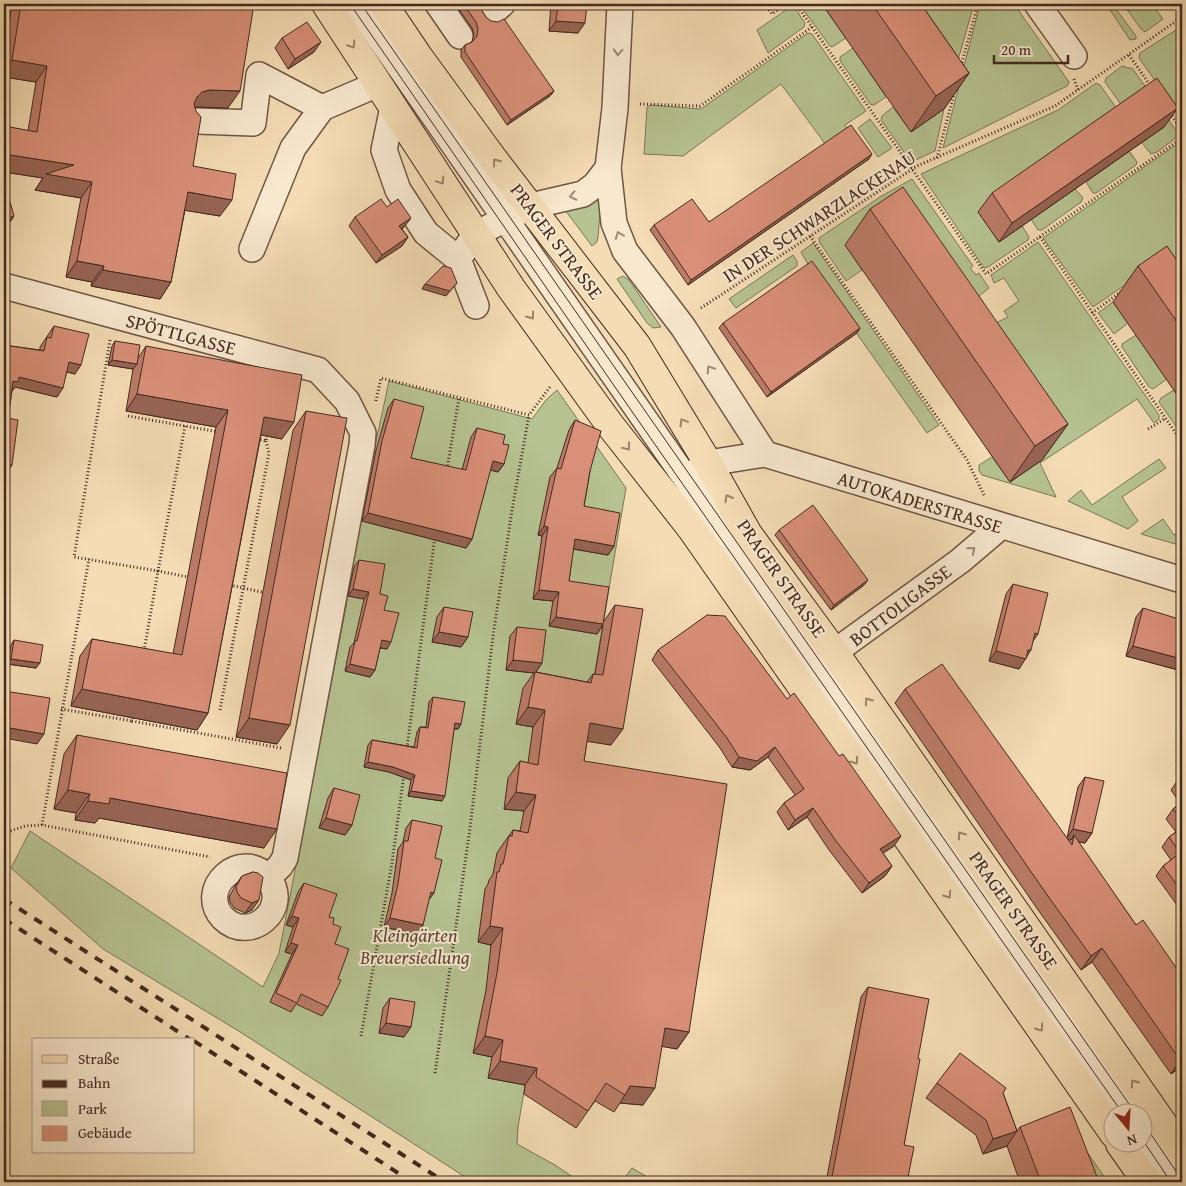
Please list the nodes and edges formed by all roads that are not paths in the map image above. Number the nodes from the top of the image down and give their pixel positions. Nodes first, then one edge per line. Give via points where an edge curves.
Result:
1 (326, 4) edge
2 (356, 4) edge
3 (383, 4) edge
4 (438, 4) edge
5 (620, 4) edge
6 (1037, 4) edge
7 (460, 36) dead end
8 (1074, 56) dead end
9 (378, 84) junction
10 (393, 107) junction
11 (322, 108) junction
12 (197, 121) edge
13 (608, 168) junction
14 (531, 206) junction
15 (506, 218) junction
16 (476, 234) junction
17 (252, 250) dead end
18 (458, 259) junction
19 (4, 286) edge
20 (476, 306) dead end
21 (765, 454) junction
22 (708, 464) junction
23 (674, 485) junction
24 (1000, 527) junction
25 (1182, 580) edge
26 (816, 666) junction
27 (268, 878) junction
28 (1123, 1104) edge
29 (1104, 1118) edge
30 (1154, 1147) edge
31 (1182, 1151) edge
32 (1127, 1154) edge
33 (1147, 1182) edge
34 (1178, 1182) edge

1 -> 9 main road, PRAGER STRASSE
2 - 15 street
14 -> 3 main road, PRAGER STRASSE via 447,96
4 - 7 street
5 -> 13 street
6 - 8 street
9 - 10 main road, PRAGER STRASSE
9 - 11 street
10 -> 16 main road, PRAGER STRASSE
10 - 18 street via 384,150 398,190 426,233
11 - 12 street via 259,75 252,123
11 - 17 street via 293,148
13 -> 14 street via 596,185 583,194
21 -> 13 street via 680,323 625,250 614,222
14 - 15 street
22 -> 14 main road, PRAGER STRASSE via 637,346
15 - 16 street
15 - 23 street
16 - 18 street
16 -> 23 main road, PRAGER STRASSE via 610,425
18 - 20 street
19 - 27 street, SPÖTTLGASSE via 318,370 347,401 363,433 285,858
21 - 22 street, AUTOKADERSTRASSE
21 - 24 street, AUTOKADERSTRASSE
22 - 23 street, AUTOKADERSTRASSE
26 -> 22 main road, PRAGER STRASSE
23 - 26 main road, PRAGER STRASSE via 691,528
24 - 25 street, AUTOKADERSTRASSE
26 -> 24 street, BOTTOLIGASSE
26 - 28 street
26 -> 29 main road, PRAGER STRASSE
31 -> 26 main road, PRAGER STRASSE
27 - 27 street via 276,900 267,918 259,924 240,927 223,917 215,896 225,875 246,867 256,869
30 - 34 street
32 - 33 main road

